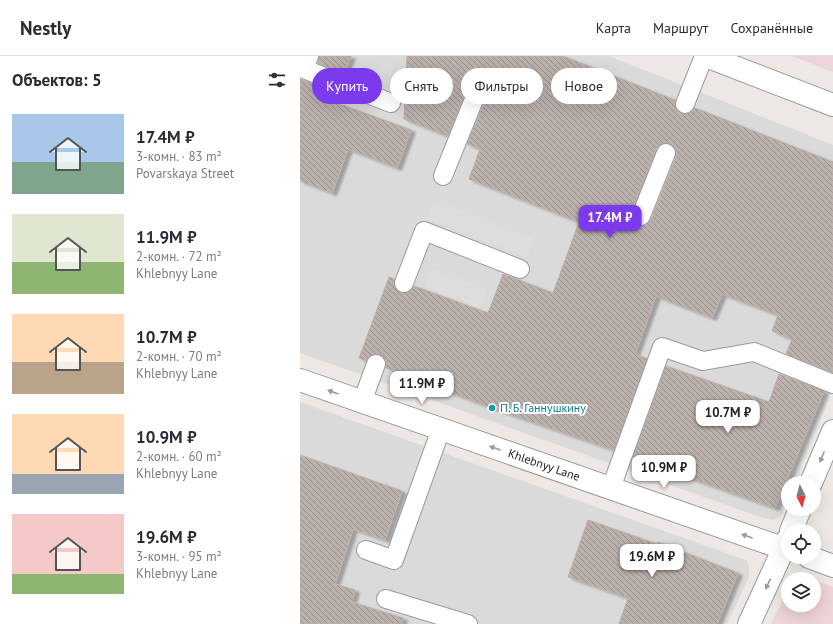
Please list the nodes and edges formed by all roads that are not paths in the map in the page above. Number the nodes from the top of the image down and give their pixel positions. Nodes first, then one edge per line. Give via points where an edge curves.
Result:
1 (309, 56) edge
2 (705, 56) edge
3 (390, 103) edge
4 (472, 104) edge
5 (685, 104) dead end
6 (833, 105) edge
7 (666, 153) dead end
8 (443, 176) dead end
9 (641, 216) dead end
10 (520, 269) dead end
11 (404, 283) dead end
12 (376, 364) dead end
13 (300, 380) edge
14 (833, 384) edge
15 (362, 402) junction
16 (441, 429) junction
17 (833, 431) edge
18 (814, 476) edge
19 (610, 488) junction
20 (781, 540) edge
21 (366, 550) dead end
22 (781, 557) edge
23 (821, 562) edge
24 (833, 566) edge
25 (386, 599) dead end
26 (468, 624) edge
27 (749, 624) edge

1 - 3 lane via 304,69
2 - 5 lane
2 - 6 street
4 - 8 lane
7 - 9 lane
10 - 11 lane via 424,231
12 - 15 lane
15 -> 13 street, Khlebnyy Lane
14 - 19 lane via 754,352 703,361 662,347
15 - 16 street, Khlebnyy Lane
19 -> 16 street, Khlebnyy Lane
16 - 21 lane via 394,560
17 -> 18 street
20 -> 19 street, Khlebnyy Lane
22 -> 27 street
23 - 24 street
25 - 26 lane

